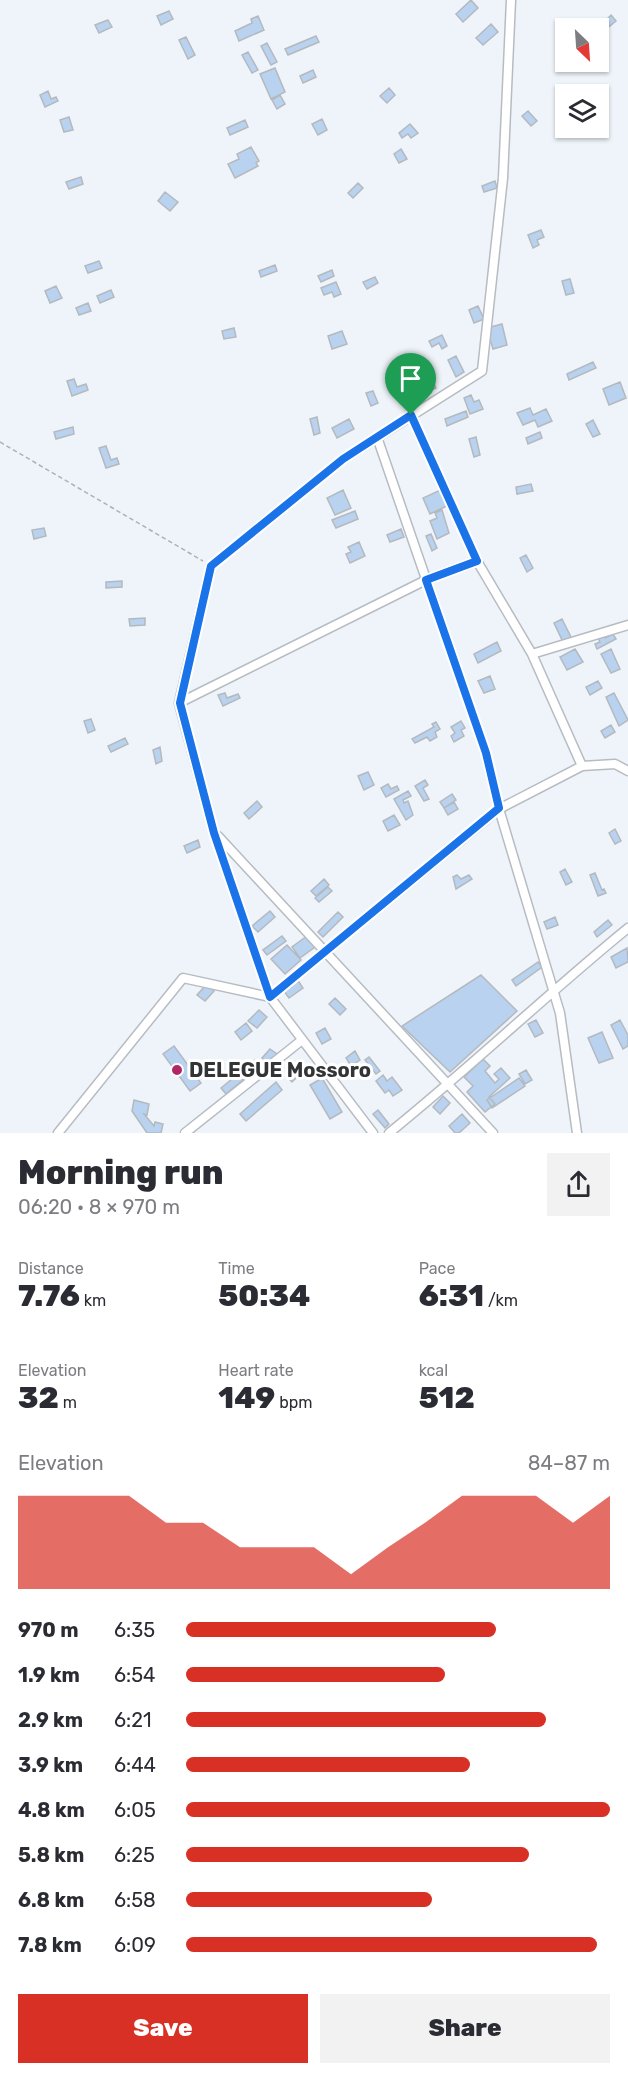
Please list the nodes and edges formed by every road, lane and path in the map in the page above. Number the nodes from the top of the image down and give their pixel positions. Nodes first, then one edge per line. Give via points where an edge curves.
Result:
1 (511, 0) edge
2 (411, 415) junction
3 (376, 437) junction
4 (0, 442) edge
5 (477, 561) junction
6 (211, 566) junction
7 (426, 580) junction
8 (628, 625) edge
9 (532, 654) junction
10 (180, 703) junction
11 (582, 766) junction
12 (628, 771) edge
13 (499, 808) junction
14 (214, 833) junction
15 (628, 928) edge
16 (327, 953) junction
17 (553, 989) junction
18 (270, 997) junction
19 (302, 1040) junction
20 (448, 1085) junction
21 (186, 1132) edge
22 (58, 1133) edge
23 (373, 1133) edge
24 (389, 1133) edge
25 (493, 1133) edge
26 (577, 1133) edge

1 - 2 street via 503,178 482,371
2 - 3 street
2 - 5 street
3 - 6 street
3 - 7 street
4 - 6 path
5 - 7 street
5 - 9 street
6 - 10 street
7 - 10 street
7 - 13 street via 479,730
8 - 9 street
9 - 11 street
10 - 14 street
11 - 12 street via 615,765
11 - 13 street
13 - 16 street
13 - 17 street
14 - 16 street
14 - 18 street
15 - 17 street
16 - 18 street
16 - 20 street
17 - 20 street
17 - 26 street via 570,1069
18 - 19 street
18 - 22 street via 183,978
19 - 21 street
19 - 23 street
20 - 24 street
20 - 25 street

